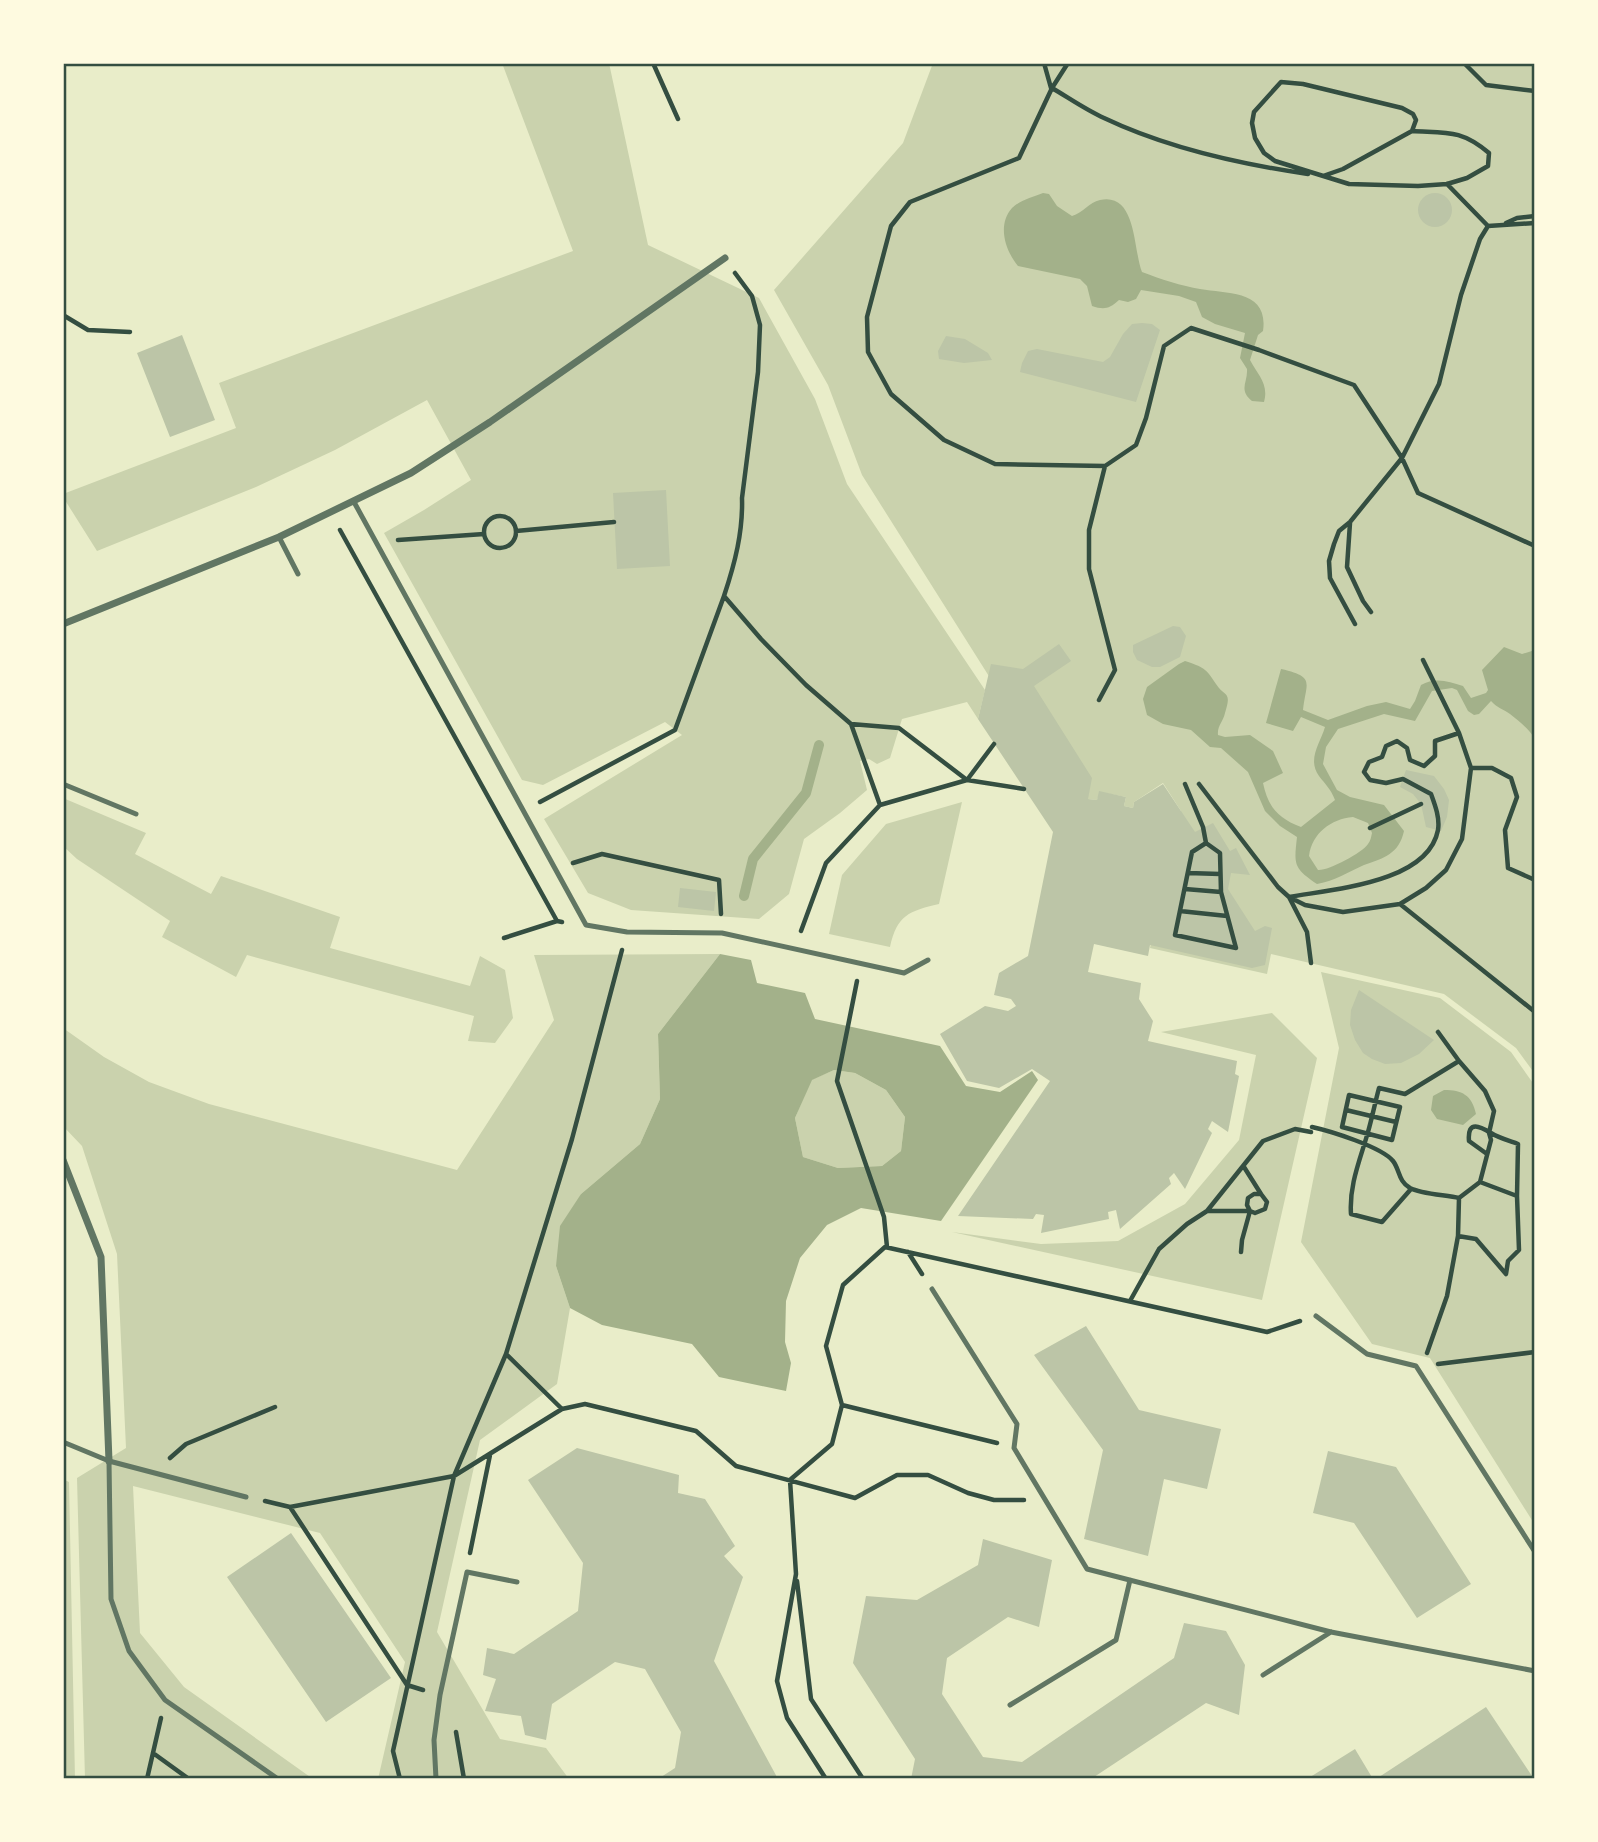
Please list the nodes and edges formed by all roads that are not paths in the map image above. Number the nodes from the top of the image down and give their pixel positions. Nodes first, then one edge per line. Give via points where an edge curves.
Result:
1 (725, 258) dead end
2 (354, 502) junction
3 (279, 537) junction
4 (298, 575) dead end
5 (63, 624) edge
6 (63, 784) edge
7 (136, 814) dead end
8 (928, 960) dead end
9 (63, 1160) edge
10 (932, 1289) road end
11 (1316, 1316) road end
12 (63, 1442) edge
13 (109, 1461) junction
14 (246, 1497) road end
15 (1535, 1552) edge
16 (1130, 1580) junction
17 (517, 1582) dead end
18 (1331, 1632) junction
19 (1535, 1671) edge
20 (1263, 1675) dead end
21 (1010, 1705) dead end
22 (278, 1779) edge
23 (436, 1779) edge

1 - 2 street via 490,422 411,473
2 - 3 street
2 - 8 lane via 586,925 627,932 722,933 904,973
3 - 4 lane
3 - 5 street
6 - 7 lane
9 - 13 street via 101,1257
10 - 16 lane via 1017,1424 1014,1448 1087,1569
11 - 15 lane via 1367,1354 1416,1366
12 - 13 lane
13 - 14 lane
13 - 22 lane via 111,1599 129,1651 165,1700
16 - 18 lane
16 - 21 lane via 1116,1640
17 - 23 lane via 467,1572 440,1695 434,1740
18 - 19 lane
18 - 20 lane

